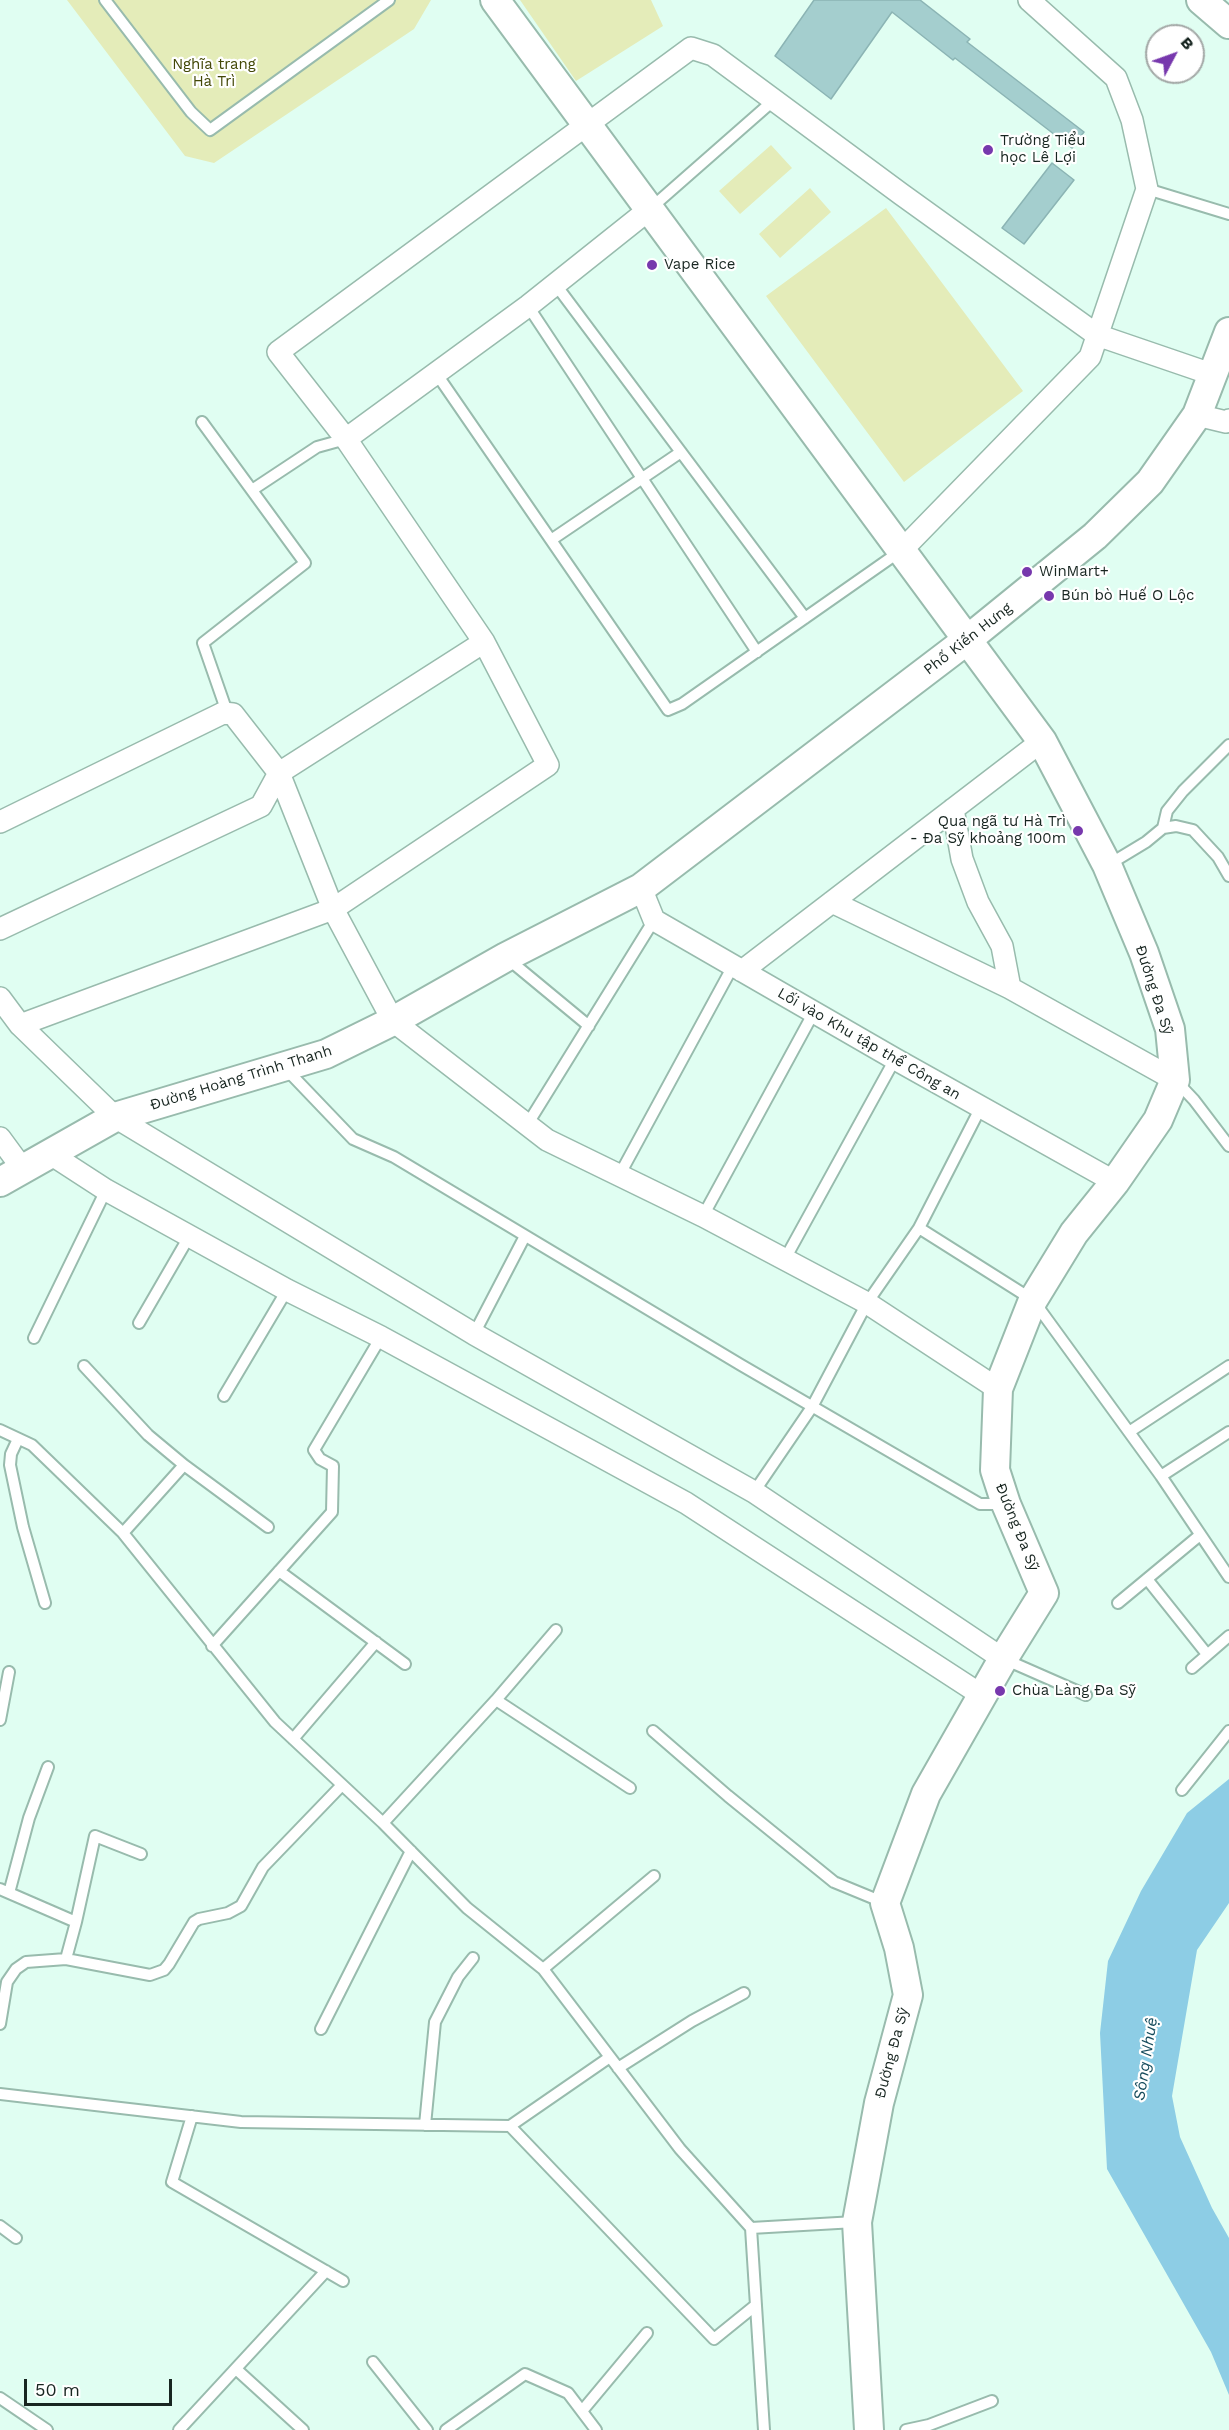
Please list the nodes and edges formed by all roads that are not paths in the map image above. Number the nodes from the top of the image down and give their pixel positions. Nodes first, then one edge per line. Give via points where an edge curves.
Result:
1 (105, 0) edge
2 (389, 0) edge
3 (495, 0) edge
4 (1029, 0) edge
5 (1201, 0) edge
6 (1229, 24) edge
7 (774, 99) junction
8 (588, 123) junction
9 (1147, 189) junction
10 (651, 208) junction
11 (1229, 214) edge
12 (556, 285) junction
13 (528, 306) junction
14 (1229, 332) edge
15 (1097, 335) junction
16 (436, 373) junction
17 (1214, 375) junction
18 (1197, 415) junction
19 (1229, 420) edge
20 (202, 422) dead end
21 (346, 439) junction
22 (681, 452) junction
23 (644, 478) junction
24 (252, 490) junction
25 (551, 540) junction
26 (902, 550) junction
27 (805, 618) junction
28 (967, 640) junction
29 (484, 642) junction
30 (757, 652) junction
31 (227, 712) junction
32 (1042, 741) junction
33 (1229, 745) edge
34 (279, 773) junction
35 (953, 809) junction
36 (0, 822) edge
37 (1163, 828) junction
38 (1107, 865) junction
39 (1229, 876) edge
40 (641, 888) junction
41 (832, 902) junction
42 (333, 909) junction
43 (654, 920) junction
44 (0, 929) edge
45 (506, 957) junction
46 (737, 968) junction
47 (1010, 988) junction
48 (0, 998) edge
49 (814, 1012) junction
50 (393, 1021) junction
51 (20, 1025) junction
52 (589, 1026) junction
53 (895, 1059) junction
54 (284, 1068) junction
55 (1175, 1080) junction
56 (981, 1107) junction
57 (115, 1117) junction
58 (527, 1125) junction
59 (0, 1138) edge
60 (1229, 1146) edge
61 (49, 1153) junction
62 (620, 1174) junction
63 (11, 1175) edge
64 (1115, 1182) junction
65 (106, 1190) junction
66 (703, 1216) junction
67 (919, 1228) junction
68 (190, 1235) junction
69 (525, 1236) junction
70 (785, 1259) junction
71 (287, 1290) junction
72 (1033, 1300) junction
73 (867, 1304) junction
74 (139, 1323) dead end
75 (474, 1334) junction
76 (381, 1337) junction
77 (34, 1338) dead end
78 (84, 1366) dead end
79 (1229, 1366) edge
80 (998, 1389) junction
81 (224, 1396) dead end
82 (812, 1407) junction
83 (0, 1430) edge
84 (1129, 1432) junction
85 (1229, 1432) edge
86 (18, 1439) junction
87 (184, 1465) junction
88 (1161, 1476) junction
89 (754, 1492) junction
90 (1006, 1504) junction
91 (268, 1527) dead end
92 (123, 1533) junction
93 (1200, 1535) junction
94 (279, 1571) junction
95 (1228, 1573) edge
96 (1147, 1579) junction
97 (45, 1604) dead end
98 (1118, 1604) dead end
99 (556, 1630) dead end
100 (1229, 1636) edge
101 (376, 1642) junction
102 (212, 1646) junction
103 (1206, 1653) junction
104 (1004, 1659) junction
105 (405, 1664) dead end
106 (1192, 1668) dead end
107 (9, 1672) dead end
108 (1086, 1695) dead end
109 (982, 1696) junction
110 (496, 1700) junction
111 (0, 1720) edge
112 (653, 1731) dead end
113 (1229, 1731) edge
114 (293, 1738) junction
115 (48, 1767) dead end
116 (342, 1785) junction
117 (630, 1788) dead end
118 (1182, 1790) dead end
119 (383, 1823) junction
120 (411, 1851) junction
121 (141, 1854) dead end
122 (654, 1876) dead end
123 (4, 1891) edge
124 (885, 1903) junction
125 (76, 1922) junction
126 (473, 1958) dead end
127 (66, 1959) junction
128 (543, 1969) junction
129 (744, 1993) dead end
130 (0, 2024) edge
131 (321, 2029) dead end
132 (610, 2057) junction
133 (618, 2068) junction
134 (0, 2094) edge
135 (192, 2116) junction
136 (425, 2125) junction
137 (510, 2126) junction
138 (857, 2222) junction
139 (0, 2226) edge
140 (751, 2228) junction
141 (16, 2238) dead end
142 (326, 2271) junction
143 (344, 2281) dead end
144 (756, 2305) junction
145 (647, 2333) dead end
146 (373, 2362) dead end
147 (236, 2369) junction
148 (0, 2398) edge
149 (992, 2401) dead end
150 (582, 2411) junction
151 (46, 2430) edge
152 (178, 2430) edge
153 (303, 2430) edge
154 (427, 2430) edge
155 (446, 2430) edge
156 (596, 2430) edge
157 (764, 2430) edge
158 (868, 2430) edge
159 (906, 2430) edge

1 - 2 lane via 191,112 210,130
3 - 8 street, Đường Đa Sỹ
4 - 9 street via 1116,78 1132,120
5 - 6 street
7 - 8 street via 713,55 691,48
7 - 10 lane
7 - 15 street via 905,189
8 - 10 street, Đường Đa Sỹ
8 - 21 street via 278,352
9 - 11 lane
9 - 15 street
10 - 12 street
10 - 26 street, Đường Đa Sỹ
12 - 13 street
12 - 22 lane
13 - 16 street
13 - 23 lane
14 - 17 street, Phố Kiến Hưng
15 - 17 street
15 - 26 street via 1090,357
16 - 21 street
16 - 25 lane
17 - 18 street, Phố Kiến Hưng
18 - 19 street
18 - 28 street, Phố Kiến Hưng via 1150,482 1095,536
20 - 24 lane
21 - 24 lane via 317,447
21 - 29 street
22 - 23 lane
22 - 27 lane
23 - 25 lane
23 - 30 lane
24 - 31 lane via 305,563 203,643
25 - 30 lane via 668,710
26 - 27 lane
26 - 28 street, Đường Đa Sỹ
27 - 30 lane
28 - 32 street, Đường Đa Sỹ
28 - 40 street, Phố Kiến Hưng
29 - 34 street
29 - 42 street via 548,765
31 - 34 street via 233,714
31 - 36 street
32 - 35 street
32 - 38 street, Đường Đa Sỹ
33 - 37 lane via 1167,811
34 - 42 street
34 - 44 street via 261,806
35 - 41 street
35 - 47 street via 962,858 978,902 1002,946
37 - 38 lane
37 - 39 lane via 1193,830 1218,857
38 - 55 street, Đường Đa Sỹ via 1170,1029
40 - 43 street
40 - 45 street, Đường Hoàng Trình Thanh
41 - 46 street
41 - 47 street
42 - 50 street
42 - 51 street
43 - 46 street, Lối vào Khu tập thể Công an
43 - 52 lane
45 - 50 street, Đường Hoàng Trình Thanh
45 - 52 lane
46 - 49 street, Lối vào Khu tập thể Công an
46 - 62 lane
47 - 55 street
48 - 51 street
49 - 53 street, Lối vào Khu tập thể Công an
49 - 66 lane
50 - 54 street, Đường Hoàng Trình Thanh via 326,1054
50 - 58 street
51 - 57 street
52 - 58 lane
53 - 56 street, Lối vào Khu tập thể Công an
53 - 70 lane
54 - 57 street, Đường Hoàng Trình Thanh
54 - 69 lane via 353,1139 394,1157
55 - 60 lane
55 - 64 street, Đường Đa Sỹ via 1158,1120
56 - 64 street, Lối vào Khu tập thể Công an
56 - 67 lane
57 - 61 street, Đường Hoàng Trình Thanh
57 - 75 street
58 - 62 street via 547,1140
59 - 63 street
61 - 63 street, Đường Hoàng Trình Thanh
61 - 65 street
62 - 66 street
64 - 72 street, Đường Đa Sỹ via 1074,1233
65 - 68 street
65 - 77 lane
66 - 70 street
67 - 72 lane
67 - 73 lane
68 - 71 street
68 - 74 lane
69 - 75 lane
69 - 82 lane
70 - 73 street
71 - 76 street
71 - 81 lane
72 - 80 street, Đường Đa Sỹ
72 - 84 lane
73 - 80 street
73 - 82 lane
75 - 89 street
76 - 94 lane via 314,1450 320,1459 333,1466 332,1512
76 - 109 street via 686,1503
78 - 87 lane via 148,1435
79 - 84 lane
80 - 90 street, Đường Đa Sỹ via 995,1470
82 - 89 lane
82 - 90 lane via 980,1504
83 - 86 lane
84 - 88 lane
85 - 88 lane
86 - 92 lane via 32,1445
86 - 97 lane via 10,1466
87 - 91 lane
87 - 92 lane
88 - 93 lane
89 - 104 street
90 - 104 street, Đường Đa Sỹ via 1044,1593
92 - 102 lane
93 - 95 lane
93 - 96 lane
94 - 101 lane
94 - 102 lane
96 - 98 lane
96 - 103 lane
99 - 110 lane
100 - 103 lane
101 - 105 lane
101 - 114 lane
102 - 114 lane
103 - 106 lane
104 - 108 lane
104 - 109 street, Đường Đa Sỹ
107 - 111 lane
109 - 124 street, Đường Đa Sỹ via 926,1794
110 - 117 lane
110 - 119 lane
112 - 124 lane via 834,1882
113 - 118 lane
114 - 116 lane
115 - 123 lane
116 - 119 lane
116 - 127 lane via 262,1867 241,1906 194,1922 164,1970 150,1975
119 - 120 lane
120 - 128 lane via 467,1908
120 - 131 lane
121 - 125 lane via 95,1836
122 - 128 lane
123 - 125 lane
124 - 138 street, Đường Đa Sỹ via 908,1995 879,2103
125 - 127 lane
126 - 136 lane via 458,1977 435,2022
127 - 130 lane via 26,1962 16,1969 7,1982
128 - 132 lane
129 - 133 lane
132 - 133 lane
132 - 137 lane
133 - 140 lane via 680,2149
134 - 135 lane
135 - 136 lane via 241,2122
135 - 142 lane via 172,2182
136 - 137 lane
137 - 144 lane via 714,2339
138 - 140 lane
138 - 158 street, Đường Đa Sỹ
139 - 141 lane
140 - 144 lane
142 - 143 lane
142 - 147 lane
144 - 157 lane
145 - 150 lane
146 - 154 lane
147 - 152 lane
147 - 153 lane
148 - 151 lane
149 - 159 lane
150 - 155 lane via 568,2393 525,2374
150 - 156 lane

